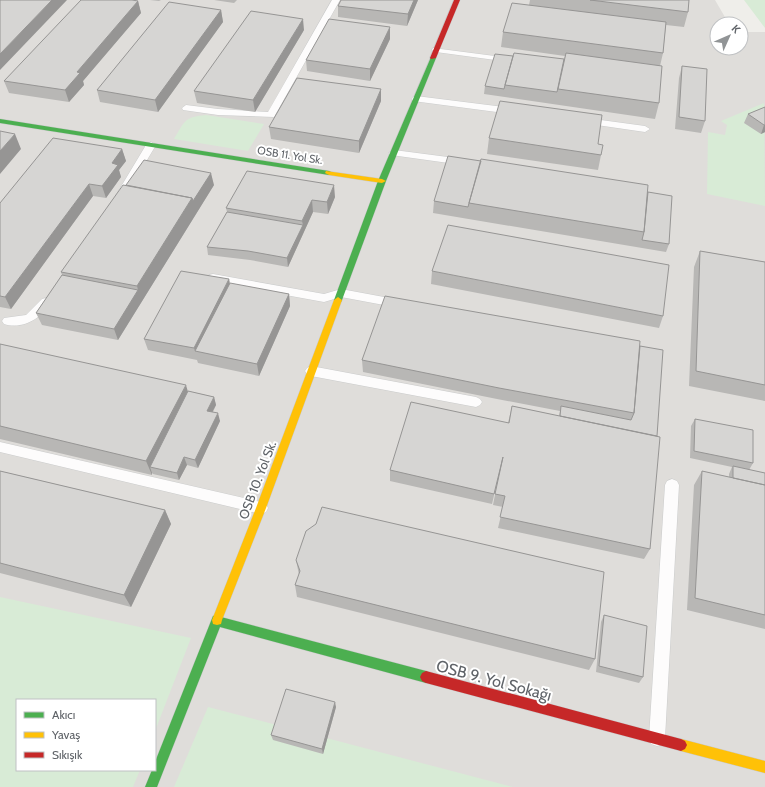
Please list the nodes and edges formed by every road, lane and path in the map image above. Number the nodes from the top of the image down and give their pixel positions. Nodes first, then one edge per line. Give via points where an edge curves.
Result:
1 (336, 0) edge
2 (457, 0) edge
3 (436, 50) junction
4 (515, 61) edge
5 (416, 99) junction
6 (186, 108) dead end
7 (519, 112) edge
8 (574, 119) edge
9 (0, 121) edge
10 (645, 129) dead end
11 (151, 145) junction
12 (394, 153) junction
13 (473, 163) edge
14 (382, 182) junction
15 (114, 206) edge
16 (201, 276) edge
17 (341, 294) junction
18 (51, 296) edge
19 (407, 305) edge
20 (8, 321) dead end
21 (311, 371) junction
22 (476, 402) dead end
23 (0, 447) edge
24 (672, 485) dead end
25 (261, 508) junction
26 (216, 621) junction
27 (657, 738) junction
28 (765, 767) edge
29 (151, 787) edge

1 - 6 lane via 271,115
2 - 3 street
3 - 4 lane
3 - 5 street
5 - 7 lane
5 - 12 street
8 - 10 lane
9 - 11 street, OSB 11. Yol Sk.
11 - 14 street, OSB 11. Yol Sk.
11 - 15 lane
12 - 13 lane
12 - 14 street
14 - 17 street, OSB 10. Yol Sk.
16 - 17 lane via 324,298
17 - 19 lane
17 - 21 street, OSB 10. Yol Sk.
18 - 20 lane via 38,313 23,321
21 - 22 lane
21 - 25 street, OSB 10. Yol Sk.
23 - 25 lane
24 - 27 lane
25 - 26 street, OSB 10. Yol Sk.
26 - 27 street, OSB 9. Yol Sokağı
26 - 29 street, OSB 10. Yol Sk.
27 - 28 street, OSB 9. Yol Sokağı

